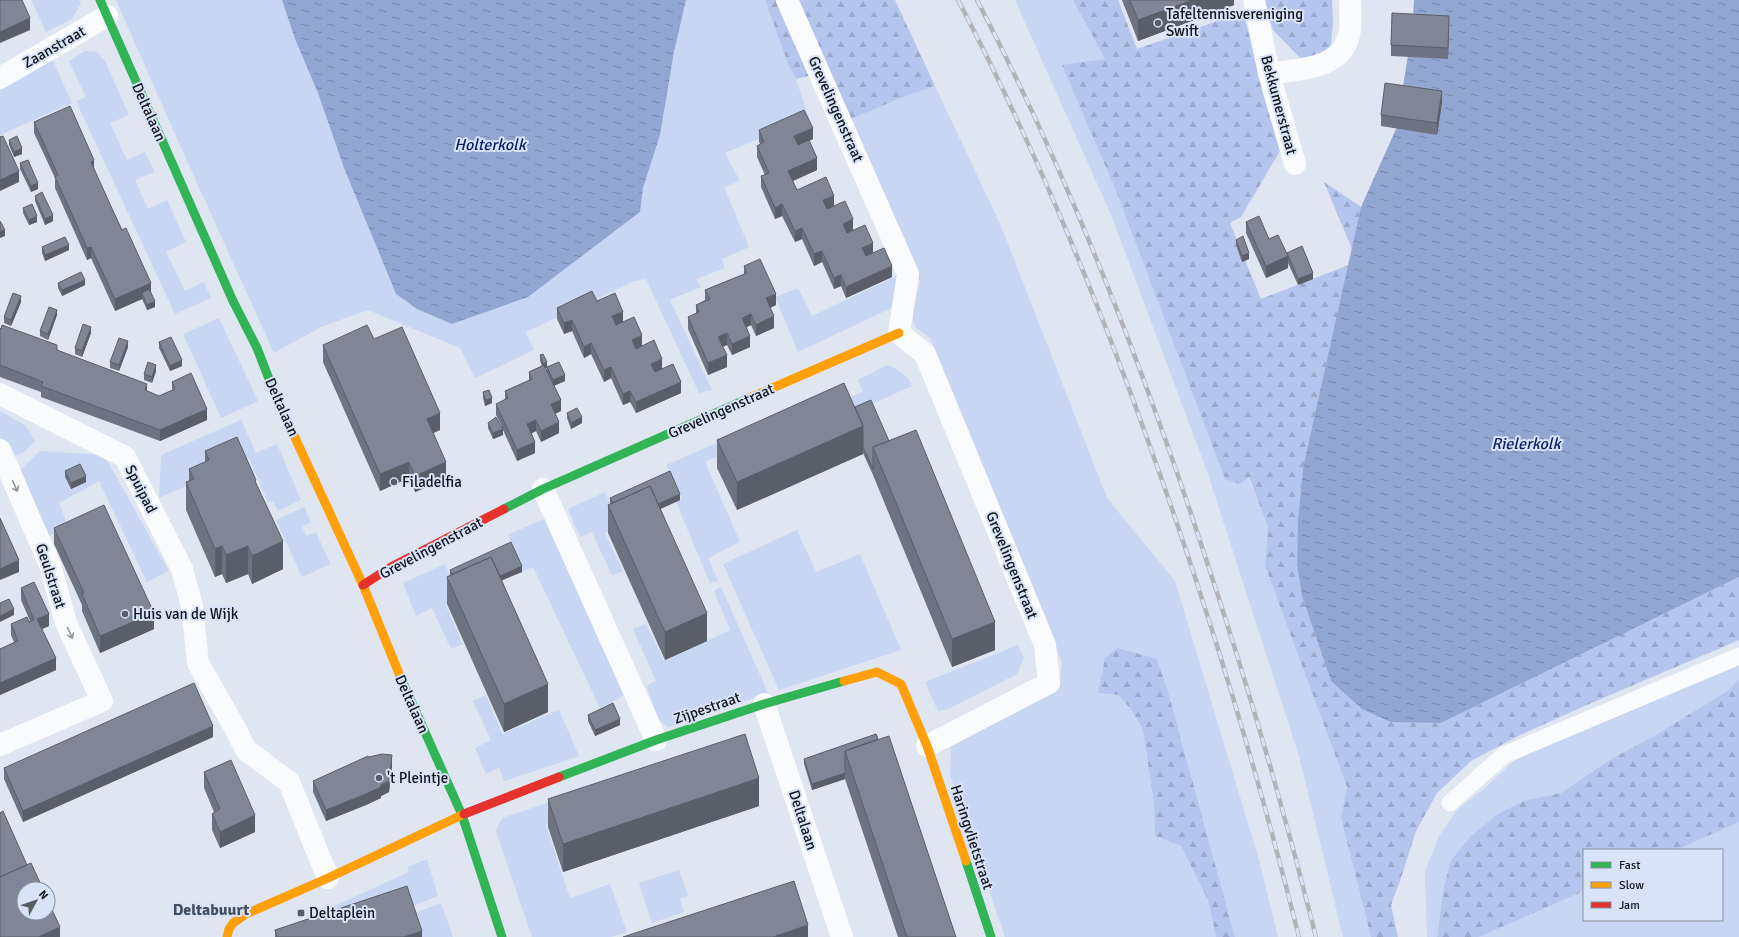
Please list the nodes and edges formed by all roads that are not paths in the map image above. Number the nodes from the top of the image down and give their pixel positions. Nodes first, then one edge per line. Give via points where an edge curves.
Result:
1 (787, 0) edge
2 (1254, 0) edge
3 (1350, 0) edge
4 (104, 8) edge
5 (1268, 74) junction
6 (0, 78) edge
7 (1295, 164) dead end
8 (899, 333) junction
9 (0, 394) edge
10 (0, 450) edge
11 (543, 490) junction
12 (363, 585) junction
13 (1739, 656) edge
14 (764, 704) junction
15 (656, 740) junction
16 (0, 745) edge
17 (927, 746) junction
18 (1450, 803) dead end
19 (462, 815) junction
20 (328, 878) junction
21 (227, 937) edge
22 (502, 937) edge
23 (842, 937) edge
24 (991, 937) edge

1 - 8 street, Grevelingenstraat via 908,274
2 - 5 street, Bekkumerstraat
3 - 5 street via 1350,34 1342,52 1326,64
4 - 6 street, Zaanstraat
4 - 12 street, Deltalaan via 233,301 257,348 276,397
5 - 7 street, Bekkumerstraat
8 - 11 street, Grevelingenstraat
8 - 17 street, Grevelingenstraat via 925,354 1044,645 1049,683
9 - 20 street, Spuipad via 125,457 182,569 192,606 198,663 246,750 290,782
10 -> 16 street, Geulstraat via 50,565 66,623 102,701
11 - 12 street, Grevelingenstraat via 391,567
11 - 15 street
12 - 19 street, Deltalaan via 393,660
13 - 18 lane via 1504,755
14 - 15 street, Zijpestraat
14 - 17 street, Zijpestraat via 877,672 901,684
14 - 23 street, Deltalaan
15 - 19 street, Zijpestraat
17 - 24 street, Haringvlietstraat
19 - 20 street
19 - 22 street, Deltalaan
20 - 21 street via 246,914 233,923

